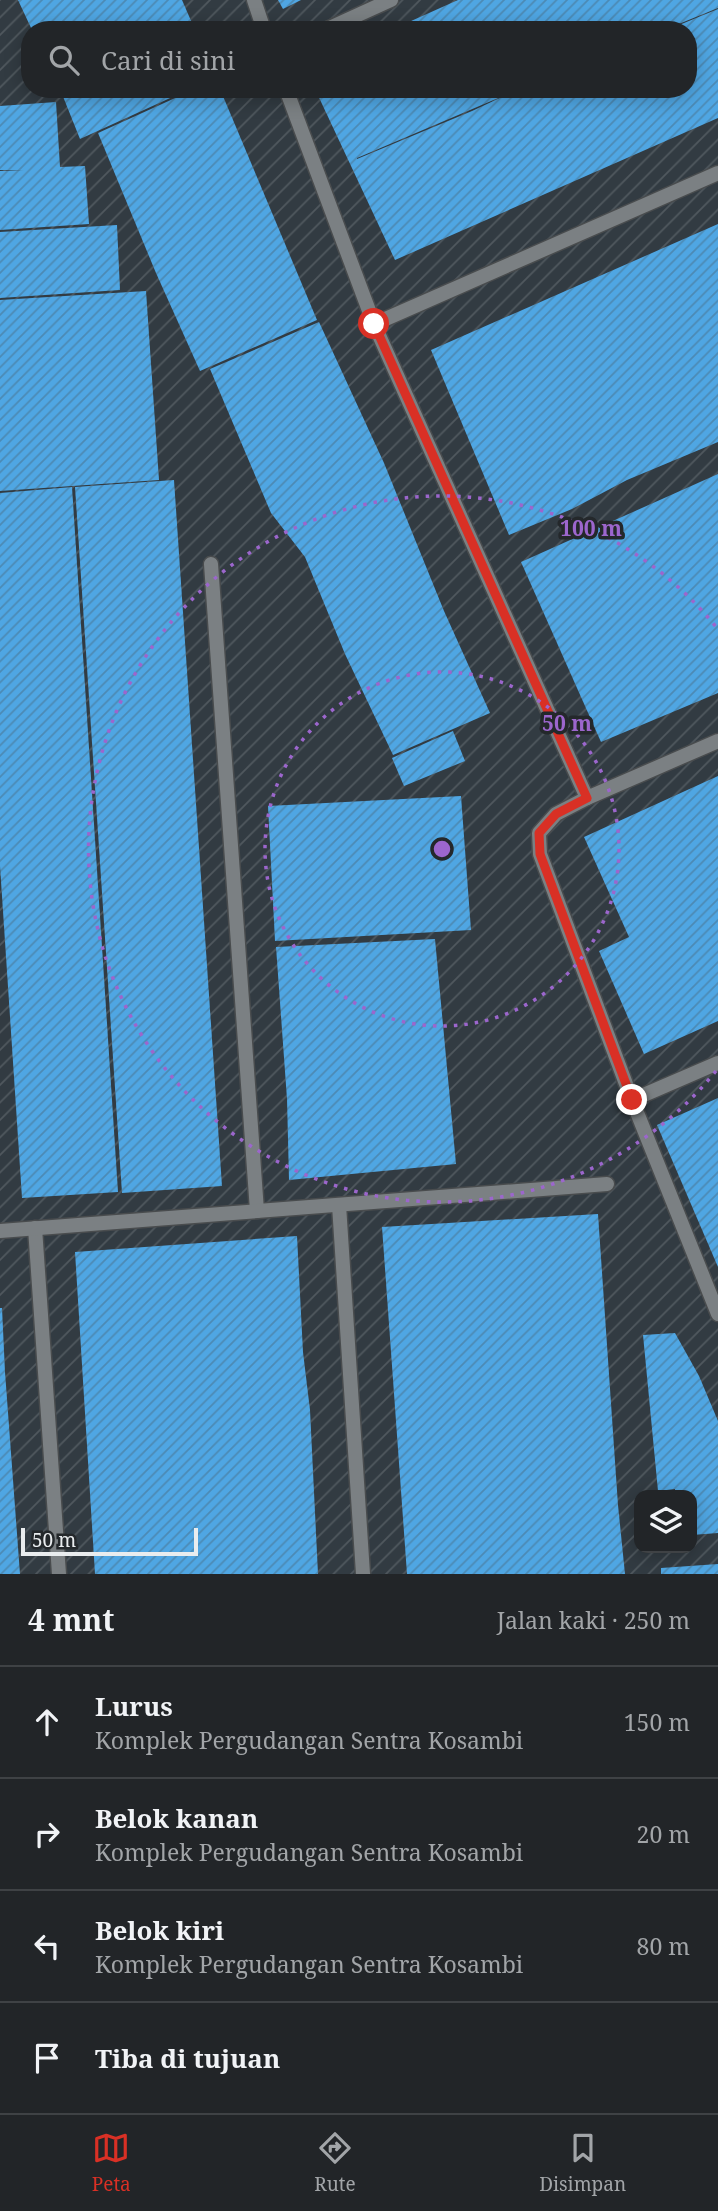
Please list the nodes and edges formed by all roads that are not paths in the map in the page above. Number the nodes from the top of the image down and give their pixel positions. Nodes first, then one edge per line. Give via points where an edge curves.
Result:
1 (254, 0) edge
2 (391, 0) edge
3 (261, 21) edge
4 (344, 21) edge
5 (289, 98) edge
6 (718, 173) edge
7 (374, 324) junction
8 (211, 564) dead end
9 (718, 741) edge
10 (587, 798) junction
11 (718, 1063) edge
12 (632, 1100) junction
13 (607, 1184) dead end
14 (339, 1205) junction
15 (257, 1211) junction
16 (36, 1228) junction
17 (0, 1231) edge
18 (718, 1314) edge
19 (60, 1574) edge
20 (363, 1574) edge

1 - 3 lane
2 - 4 lane
5 - 7 lane
6 - 7 lane
7 - 10 lane
8 - 15 lane
9 - 10 lane
10 - 12 lane via 556,814 539,833 540,854
11 - 12 lane
12 - 18 lane
13 - 14 lane
14 - 15 lane
14 - 20 lane
15 - 16 lane
16 - 17 lane
16 - 19 lane

